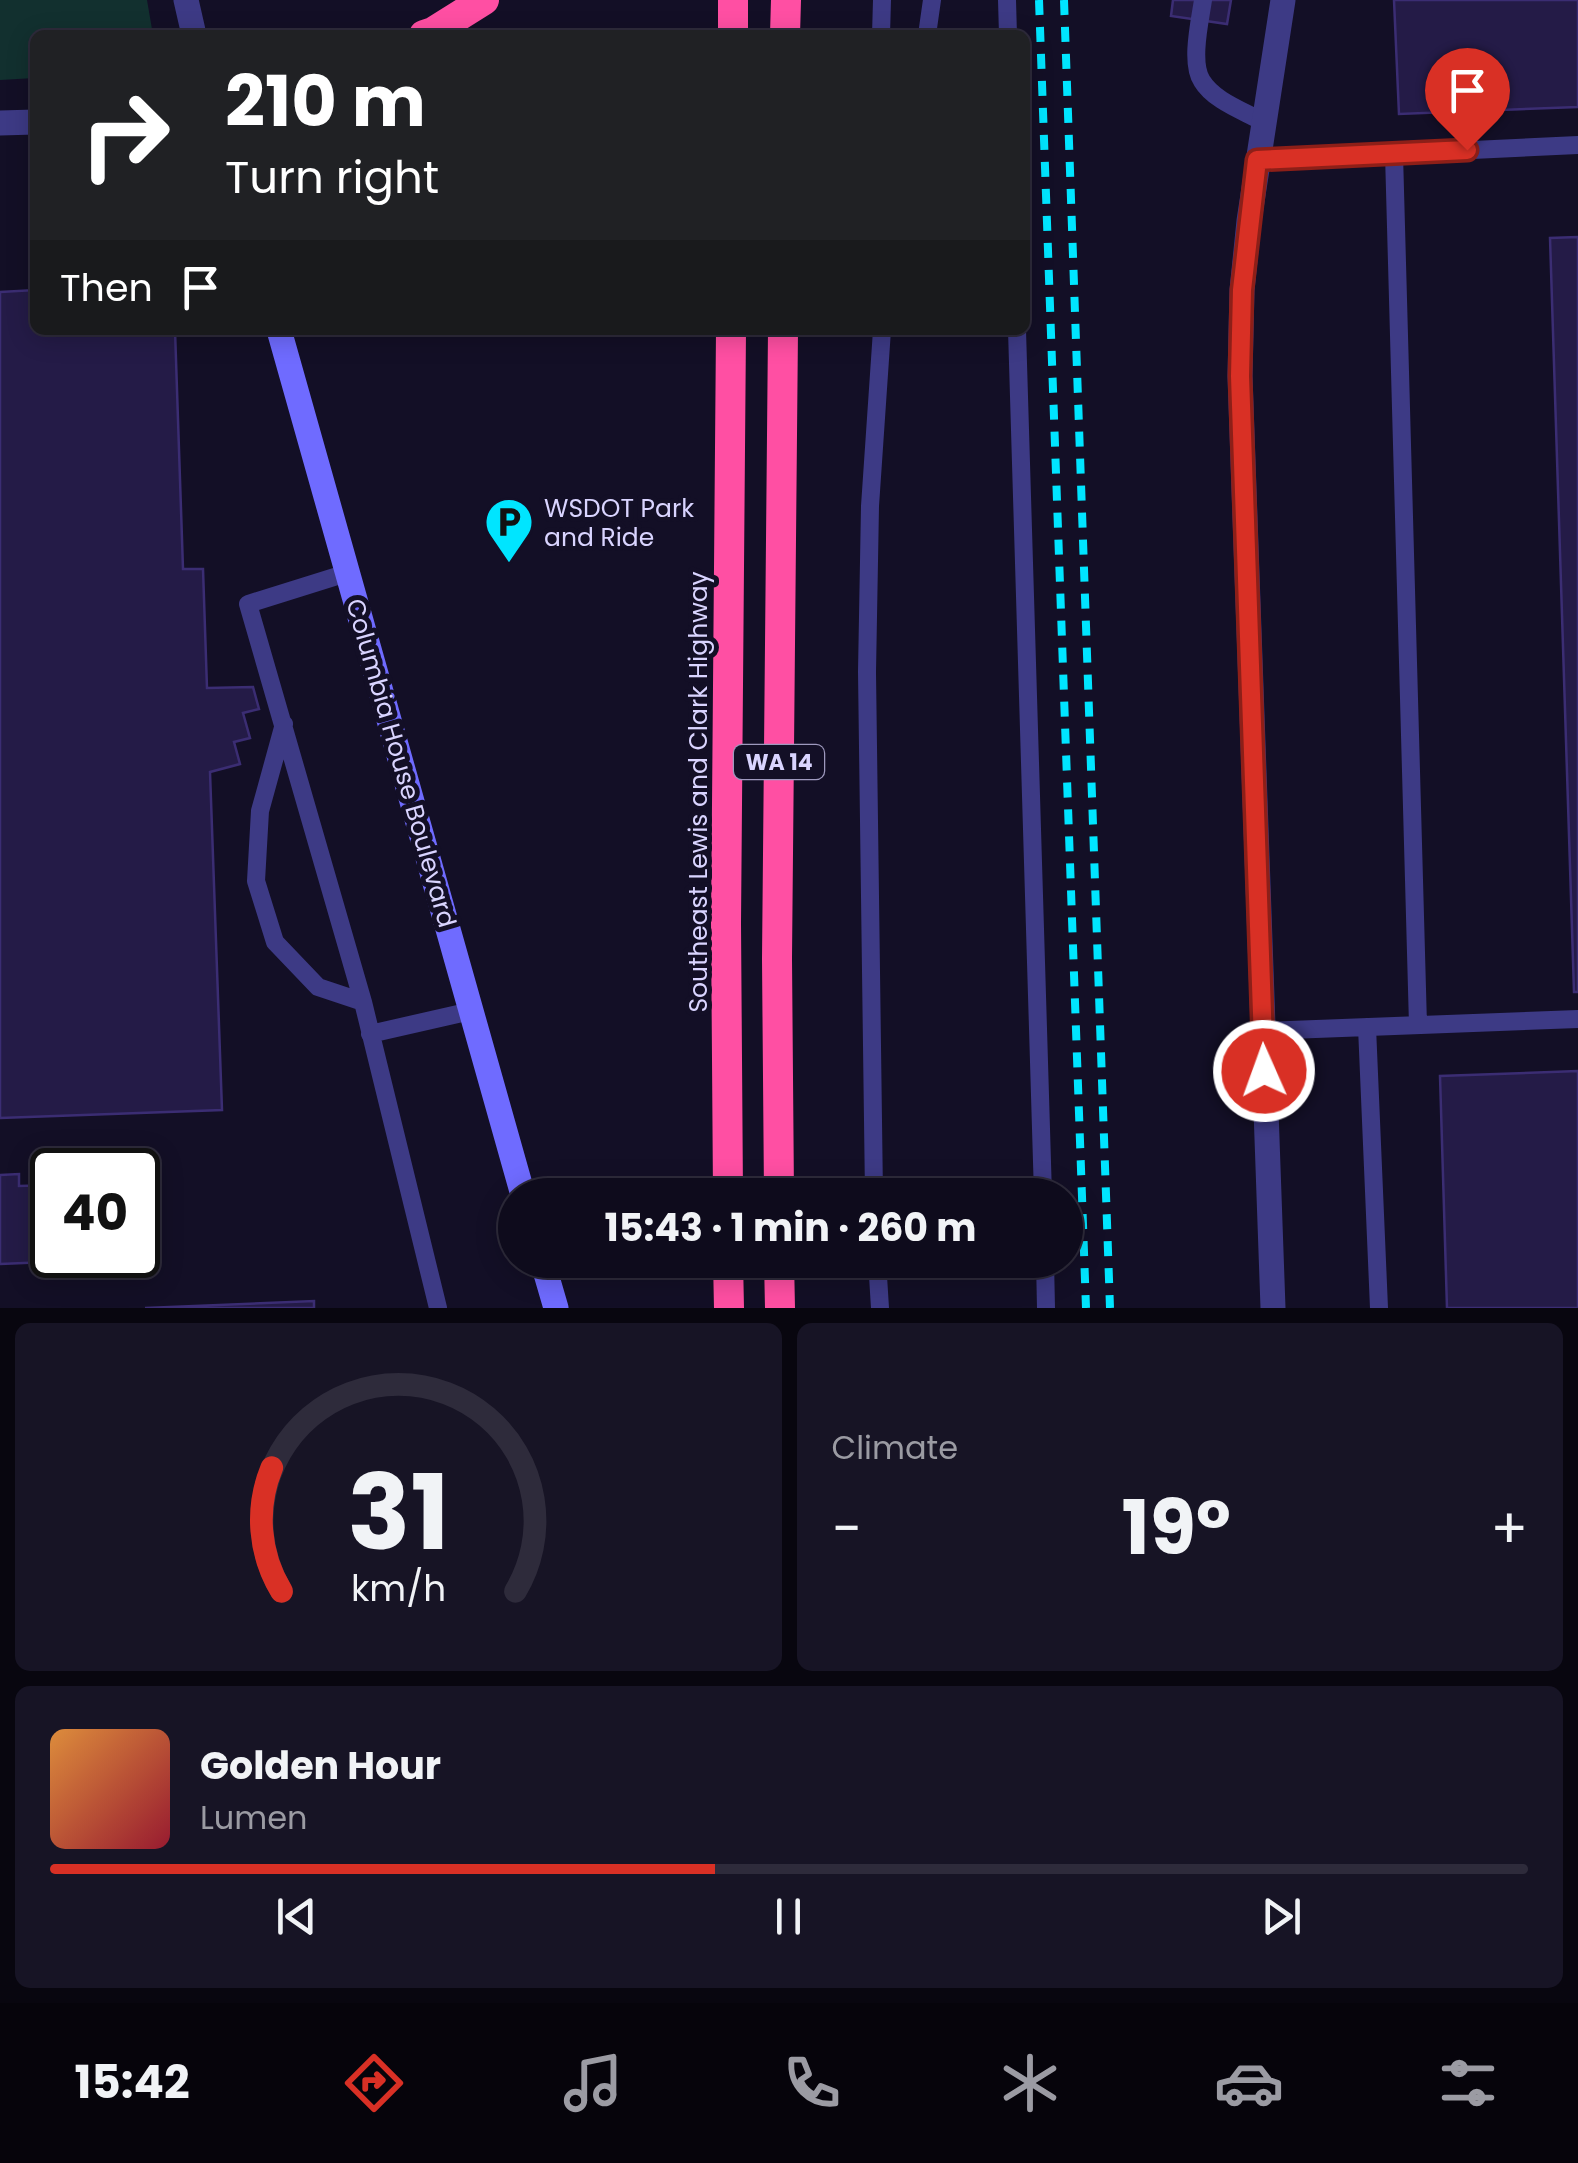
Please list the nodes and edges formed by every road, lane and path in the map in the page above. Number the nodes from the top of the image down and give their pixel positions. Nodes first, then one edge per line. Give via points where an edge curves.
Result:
1 (186, 0) edge
2 (484, 0) edge
3 (733, 0) edge
4 (786, 0) edge
5 (882, 0) edge
6 (932, 0) edge
7 (1007, 0) edge
8 (1202, 0) edge
9 (1282, 0) edge
10 (193, 30) edge
11 (435, 30) edge
12 (733, 30) edge
13 (785, 30) edge
14 (881, 30) edge
15 (929, 30) edge
16 (1008, 30) edge
17 (30, 122) edge
18 (1264, 122) junction
19 (0, 124) edge
20 (1578, 145) edge
21 (1394, 154) junction
22 (1257, 160) junction
23 (280, 335) edge
24 (731, 335) edge
25 (783, 335) edge
26 (882, 335) edge
27 (1017, 335) edge
28 (347, 573) junction
29 (284, 723) junction
30 (364, 1002) junction
31 (471, 1012) junction
32 (1578, 1019) edge
33 (1418, 1025) junction
34 (1367, 1027) junction
35 (1263, 1032) junction
36 (370, 1034) junction
37 (518, 1178) edge
38 (728, 1178) edge
39 (778, 1178) edge
40 (874, 1178) edge
41 (1042, 1178) edge
42 (547, 1278) edge
43 (728, 1278) edge
44 (779, 1278) edge
45 (879, 1278) edge
46 (1045, 1278) edge
47 (438, 1308) edge
48 (556, 1308) edge
49 (729, 1308) edge
50 (780, 1308) edge
51 (880, 1308) edge
52 (1046, 1308) edge
53 (1273, 1308) edge
54 (1380, 1308) edge

1 - 10 street
2 - 11 highway
3 - 12 highway
4 - 13 highway
5 - 14 lane
6 - 15 lane
7 - 16 lane
8 - 18 lane via 1200,80
9 - 18 street
17 - 19 street
18 - 22 street
20 - 21 lane
21 - 22 lane
21 - 33 lane
22 - 35 street via 1240,376
23 - 28 main road, Columbia House Boulevard
24 - 38 highway, Southeast Lewis and Clark Highway / WA 14
25 - 39 highway, WA 14
26 - 40 lane via 867,672
27 - 41 lane
28 - 29 lane via 248,604
28 - 31 main road, Columbia House Boulevard
29 - 30 lane
29 - 30 lane via 260,811 256,881 275,942 318,987
30 - 36 lane
31 - 36 lane
31 - 37 main road, Columbia House Boulevard
32 - 33 lane
33 - 34 lane
34 - 35 lane
34 - 54 lane
35 - 53 street
36 - 47 lane
42 - 48 main road
43 - 49 highway
44 - 50 highway
45 - 51 lane
46 - 52 lane

